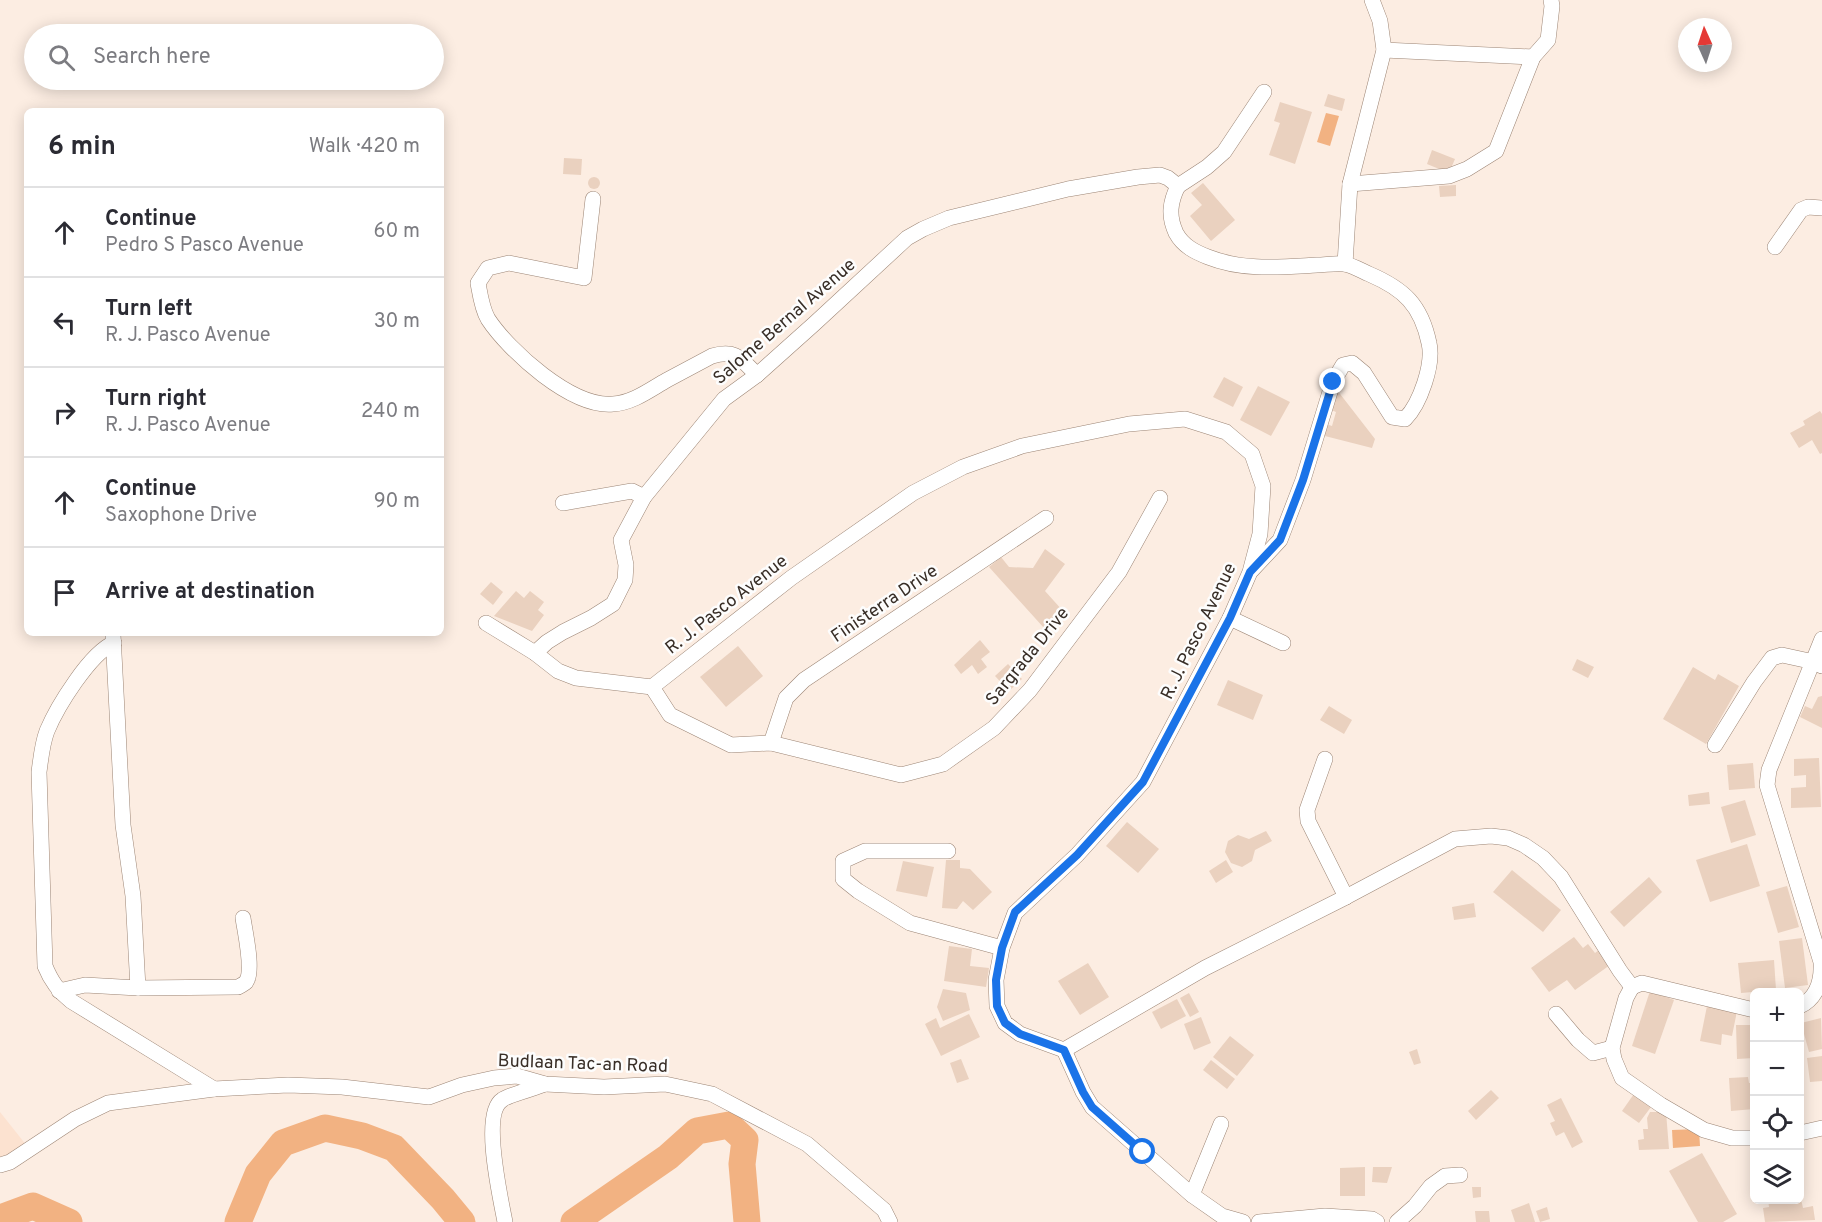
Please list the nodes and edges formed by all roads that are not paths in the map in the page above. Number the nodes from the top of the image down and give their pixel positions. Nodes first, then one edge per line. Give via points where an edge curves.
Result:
1 (1372, 0) edge
2 (1551, 0) edge
3 (1384, 50) junction
4 (1533, 57) junction
5 (1264, 92) dead end
6 (1350, 184) junction
7 (1178, 186) junction
8 (592, 199) dead end
9 (1822, 208) edge
10 (1775, 247) dead end
11 (1346, 264) junction
12 (757, 375) junction
13 (644, 496) junction
14 (1160, 498) dead end
15 (563, 503) dead end
16 (1046, 518) dead end
17 (1250, 572) junction
18 (1230, 618) junction
19 (486, 623) dead end
20 (113, 638) edge
21 (1822, 639) edge
22 (1283, 643) dead end
23 (535, 653) junction
24 (1818, 664) edge
25 (652, 687) junction
26 (771, 743) junction
27 (1715, 745) dead end
28 (1326, 759) dead end
29 (948, 851) dead end
30 (1346, 897) junction
31 (243, 918) dead end
32 (1002, 948) junction
33 (1632, 987) junction
34 (138, 988) junction
35 (59, 991) junction
36 (1804, 1004) edge
37 (1750, 1009) edge
38 (1556, 1014) dead end
39 (1612, 1048) junction
40 (1064, 1050) junction
41 (545, 1084) junction
42 (214, 1089) junction
43 (1221, 1124) dead end
44 (1822, 1128) edge
45 (1804, 1132) edge
46 (1750, 1138) edge
47 (0, 1165) edge
48 (1460, 1175) dead end
49 (1192, 1195) junction
50 (505, 1222) edge
51 (890, 1222) edge
52 (1243, 1222) edge
53 (1259, 1222) edge
54 (1377, 1222) edge
55 (1397, 1222) edge

1 - 3 street
2 - 4 street via 1548,40
3 - 4 street
3 - 6 street
4 - 6 street via 1496,151 1449,176
5 - 7 street via 1224,152
6 - 11 street
7 - 11 street via 1171,199 1173,227 1179,239 1194,252 1220,262 1259,267
7 - 12 street, Salome Bernal Avenue via 1161,175 1114,181 994,206 923,229 894,249
8 - 12 street via 584,278 509,263 488,268 478,283 486,316 503,339 536,370 594,403 613,405 633,399 722,353 736,355
9 - 10 street via 1801,210
11 - 17 street via 1402,292 1415,306 1431,350 1426,380 1410,414 1399,419 1392,417 1364,373 1352,363 1343,365 1333,382 1280,540
12 - 13 street, Salome Bernal Avenue via 724,399
13 - 15 street via 632,491
13 - 23 street, Salome Bernal Avenue via 621,540 625,580 613,604
14 - 26 street, Sargrada Drive via 1119,572 1030,690 994,728 943,764 901,775
16 - 26 street, Finisterra Drive via 804,680 786,698
17 - 18 street, R. J. Pasco Avenue
17 - 25 street, R. J. Pasco Avenue via 1260,534 1263,486 1252,454 1226,432 1185,419 1129,424 1022,446 963,467 913,493 791,578
18 - 22 street
18 - 32 street, R. J. Pasco Avenue via 1143,782 1077,855 1015,912
19 - 23 street
20 - 34 street via 123,825 133,896
20 - 35 street via 56,712 42,749 39,772 45,966
21 - 24 street
23 - 25 street via 558,671 576,678
24 - 27 street via 1782,655 1772,658
24 - 36 street via 1767,779 1821,962 1818,986
25 - 26 street, Sargrada Drive via 670,715 731,745
28 - 30 street via 1307,810 1308,821
29 - 32 street via 865,851 843,861 843,879 910,923
30 - 33 street via 1455,839 1508,838 1543,858 1561,877
30 - 40 street via 1204,968
31 - 34 street via 249,967 245,983 229,988
32 - 40 street, R. J. Pasco Avenue via 996,980 997,1006 1005,1023 1020,1034
33 - 37 street via 1642,983
33 - 39 street
34 - 35 street via 85,985
35 - 42 street
38 - 39 street via 1593,1053
39 - 46 street via 1622,1078 1661,1105 1704,1131
40 - 49 street via 1092,1107
41 - 42 street, Budlaan Tac-an Road via 517,1076 494,1078 429,1097 331,1086
41 - 50 street via 501,1100 495,1109 492,1136
41 - 51 street, Budlaan Tac-an Road via 665,1084 712,1094 807,1144 884,1210
42 - 47 street, Budlaan Tac-an Road via 108,1103
43 - 49 street
44 - 45 street
48 - 55 street via 1445,1176 1431,1186
49 - 52 street via 1222,1216
53 - 54 street via 1324,1216

